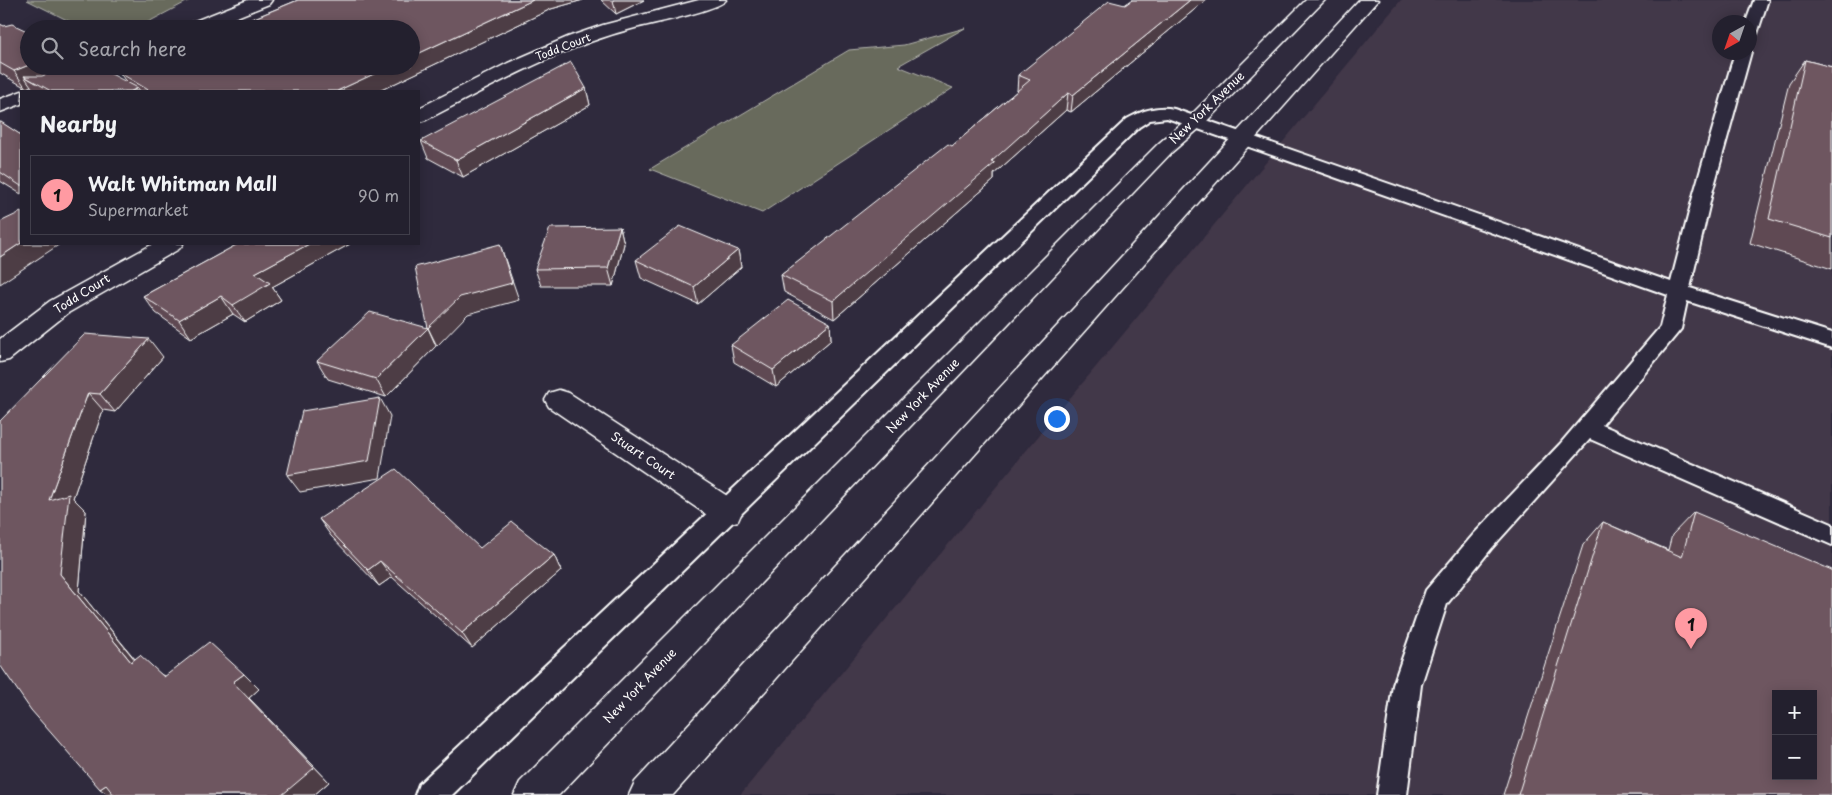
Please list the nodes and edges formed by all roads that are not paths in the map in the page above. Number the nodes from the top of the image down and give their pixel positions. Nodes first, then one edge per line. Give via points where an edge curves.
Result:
1 (262, 0) edge
2 (717, 0) edge
3 (1316, 0) edge
4 (1369, 0) edge
5 (1761, 0) edge
6 (1756, 15) edge
7 (213, 20) edge
8 (1741, 60) edge
9 (20, 97) edge
10 (0, 106) edge
11 (420, 115) edge
12 (1195, 122) junction
13 (1243, 140) junction
14 (169, 245) edge
15 (1680, 293) junction
16 (1832, 341) edge
17 (0, 353) edge
18 (559, 400) dead end
19 (1586, 428) junction
20 (727, 512) junction
21 (1832, 535) edge
22 (430, 795) edge
23 (533, 795) edge
24 (648, 795) edge
25 (1392, 795) edge

1 - 7 street
2 - 11 street, Todd Court via 574,41 518,65
3 - 12 street, New York Avenue
4 - 13 street
5 - 6 lane
8 - 15 lane via 1703,193
9 - 10 street
12 - 13 lane
12 - 20 lane via 1168,113 1146,116 1133,123
12 - 23 street, New York Avenue via 1158,155
13 - 15 lane
13 - 24 street
14 - 17 street, Todd Court via 59,307
15 - 16 lane
15 - 19 lane via 1670,329
18 - 20 street, Stuart Court
19 - 21 lane
19 - 25 lane via 1435,598 1407,685
20 - 22 lane

